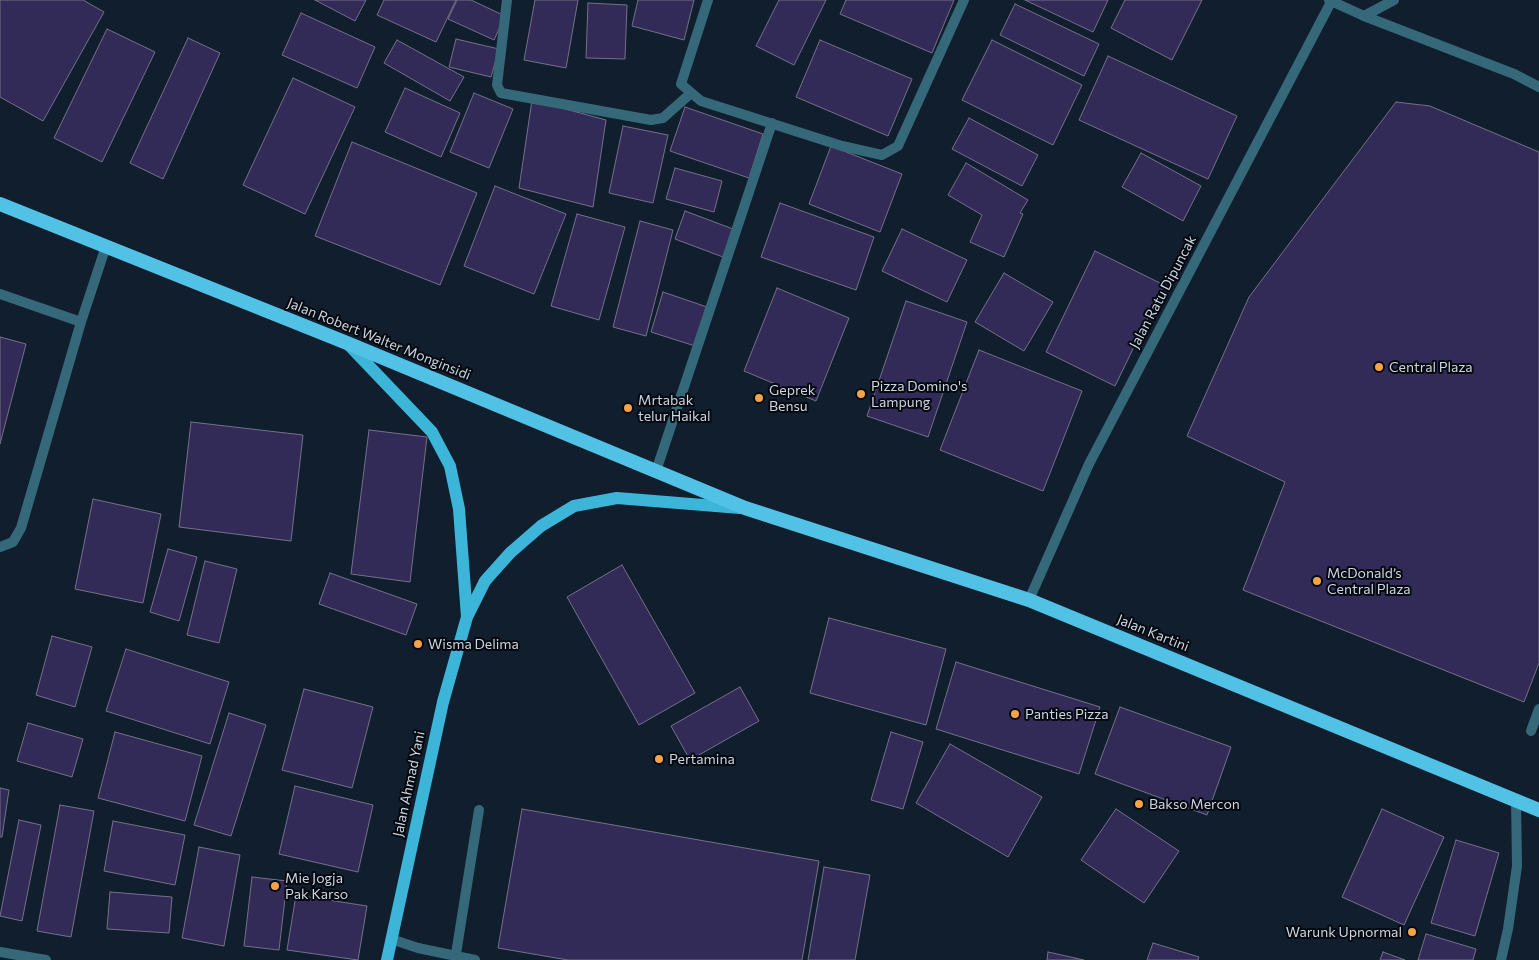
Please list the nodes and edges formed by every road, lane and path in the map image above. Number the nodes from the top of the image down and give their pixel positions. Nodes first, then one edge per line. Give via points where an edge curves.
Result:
1 (507, 0) edge
2 (708, 0) edge
3 (964, 0) edge
4 (1394, 0) edge
5 (1330, 1) edge
6 (1364, 16) junction
7 (1539, 87) edge
8 (691, 93) junction
9 (772, 123) junction
10 (0, 204) edge
11 (106, 246) junction
12 (0, 294) edge
13 (81, 322) junction
14 (347, 343) junction
15 (656, 471) junction
16 (746, 508) junction
17 (0, 547) edge
18 (1029, 600) junction
19 (468, 617) junction
20 (1539, 709) edge
21 (1530, 731) dead end
22 (1516, 800) junction
23 (479, 810) dead end
24 (1539, 810) edge
25 (391, 939) junction
26 (0, 952) edge
27 (456, 958) edge
28 (46, 960) edge
29 (387, 960) edge
30 (474, 960) edge
31 (1501, 960) edge

1 - 8 street via 497,85 501,93 651,120 663,118
2 - 8 street via 681,84
3 - 9 street via 898,146 882,155 842,146
4 - 6 street
5 - 6 street
5 - 18 street, Jalan Ratu Dipuncak via 1089,464
6 - 7 street via 1514,74
8 - 9 street via 701,101
9 - 15 street
10 - 11 highway, Jalan Robert Walter Monginsidi
11 - 13 street
11 - 14 highway, Jalan Robert Walter Monginsidi
12 - 13 street
13 - 17 street via 21,528 13,542
14 - 15 highway, Jalan Robert Walter Monginsidi
14 - 19 main road, Jalan Ahmad Yani via 432,432 450,466 459,509
15 - 16 highway, Jalan Robert Walter Monginsidi
16 - 18 highway, Jalan Kartini
16 - 19 main road, Jalan Ahmad Yani via 617,498 574,506 541,526 510,553 485,581
18 - 22 highway, Jalan Kartini
19 - 25 main road, Jalan Ahmad Yani via 443,702
20 - 21 street
22 - 24 highway, Jalan Kartini
22 - 31 street via 1516,866
23 - 27 street
25 - 27 street
25 - 29 main road, Jalan Ahmad Yani
26 - 28 street
27 - 30 street

